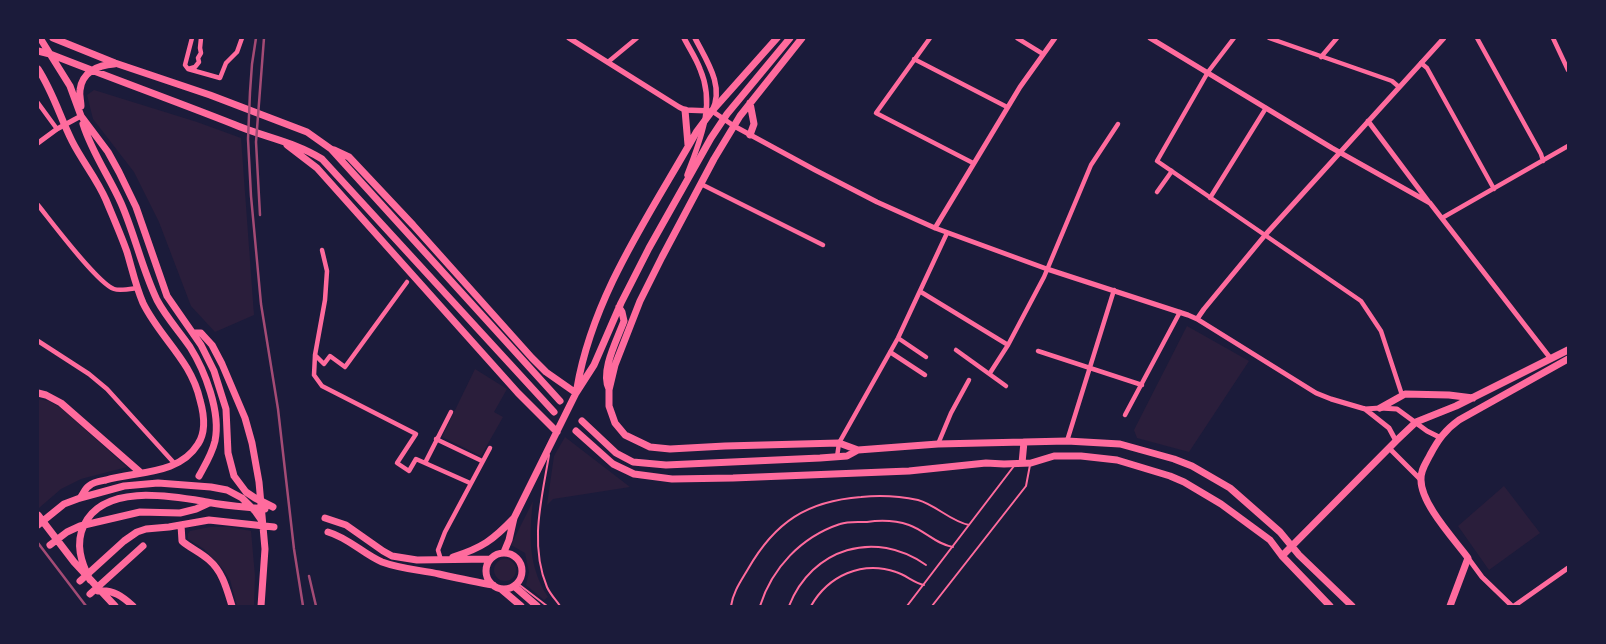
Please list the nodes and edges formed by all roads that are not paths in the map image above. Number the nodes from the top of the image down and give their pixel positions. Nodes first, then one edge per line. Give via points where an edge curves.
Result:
1 (40, 38) edge
2 (53, 38) edge
3 (192, 38) edge
4 (201, 38) edge
5 (242, 38) edge
6 (569, 38) edge
7 (637, 38) edge
8 (684, 38) edge
9 (695, 38) edge
10 (777, 38) edge
11 (790, 38) edge
12 (802, 38) edge
13 (930, 38) edge
14 (1017, 38) edge
15 (1056, 38) edge
16 (1150, 38) edge
17 (1234, 38) edge
18 (1269, 38) edge
19 (1337, 38) edge
20 (1444, 38) edge
21 (1477, 38) edge
22 (1553, 38) edge
23 (38, 51) edge
24 (50, 54) junction
25 (1043, 54) junction
26 (1321, 57) junction
27 (914, 60) junction
28 (608, 62) junction
29 (1421, 63) junction
30 (115, 64) junction
31 (188, 69) junction
32 (38, 70) edge
33 (1568, 70) edge
34 (91, 71) junction
35 (1208, 72) junction
36 (1399, 87) junction
37 (38, 103) edge
38 (750, 103) junction
39 (1007, 107) junction
40 (1266, 108) junction
41 (685, 110) junction
42 (712, 111) junction
43 (81, 116) junction
44 (1368, 121) junction
45 (65, 124) junction
46 (1118, 124) dead end
47 (734, 126) junction
48 (57, 129) junction
49 (750, 135) junction
50 (281, 140) junction
51 (38, 144) edge
52 (688, 146) junction
53 (1568, 146) edge
54 (331, 149) junction
55 (1339, 152) junction
56 (1543, 161) junction
57 (973, 163) junction
58 (1172, 171) junction
59 (684, 184) junction
60 (701, 184) junction
61 (1494, 189) junction
62 (1157, 192) dead end
63 (1210, 198) junction
64 (1430, 203) junction
65 (38, 205) edge
66 (1442, 218) junction
67 (935, 228) junction
68 (947, 233) junction
69 (1266, 234) junction
70 (823, 245) dead end
71 (322, 250) dead end
72 (1047, 269) junction
73 (407, 282) dead end
74 (137, 288) junction
75 (1114, 290) junction
76 (920, 292) junction
77 (619, 307) junction
78 (1180, 312) junction
79 (1197, 319) junction
80 (193, 333) junction
81 (898, 338) junction
82 (38, 341) edge
83 (1008, 345) junction
84 (956, 350) dead end
85 (1568, 350) edge
86 (1038, 351) dead end
87 (890, 352) junction
88 (315, 355) junction
89 (926, 357) dead end
90 (1551, 358) junction
91 (1568, 358) edge
92 (1089, 368) junction
93 (990, 373) junction
94 (925, 375) dead end
95 (970, 380) dead end
96 (1142, 385) junction
97 (1006, 386) dead end
98 (609, 390) junction
99 (38, 393) edge
100 (576, 394) junction
101 (1402, 395) junction
102 (1473, 398) junction
103 (560, 401) dead end
104 (1380, 408) junction
105 (1364, 409) junction
106 (451, 412) dead end
107 (554, 412) dead end
108 (1125, 415) dead end
109 (582, 422) dead end
110 (1416, 422) junction
111 (576, 431) dead end
112 (557, 432) junction
113 (1439, 437) junction
114 (436, 439) junction
115 (1067, 441) junction
116 (1396, 441) junction
117 (1024, 442) junction
118 (839, 443) junction
119 (938, 444) junction
120 (550, 445) junction
121 (490, 448) dead end
122 (1388, 448) junction
123 (858, 450) junction
124 (837, 457) junction
125 (482, 461) junction
126 (425, 463) junction
127 (1019, 463) junction
128 (1031, 463) junction
129 (176, 465) junction
130 (142, 473) junction
131 (199, 476) dead end
132 (1420, 479) junction
133 (470, 483) junction
134 (80, 498) junction
135 (209, 503) junction
136 (38, 515) edge
137 (325, 518) dead end
138 (514, 518) junction
139 (262, 521) junction
140 (38, 525) edge
141 (181, 525) junction
142 (969, 525) junction
143 (274, 527) dead end
144 (328, 532) dead end
145 (50, 545) dead end
146 (1292, 545) junction
147 (143, 546) dead end
148 (953, 547) junction
149 (504, 552) junction
150 (1282, 556) junction
151 (1468, 558) junction
152 (490, 559) junction
153 (443, 560) junction
154 (926, 565) dead end
155 (1568, 568) edge
156 (90, 580) junction
157 (80, 581) dead end
158 (515, 584) junction
159 (493, 585) junction
160 (924, 585) junction
161 (501, 589) junction
162 (115, 606) edge
163 (132, 606) edge
164 (232, 606) edge
165 (261, 606) edge
166 (521, 606) edge
167 (536, 606) edge
168 (547, 606) edge
169 (560, 606) edge
170 (731, 606) edge
171 (760, 606) edge
172 (789, 606) edge
173 (811, 606) edge
174 (907, 606) edge
175 (932, 606) edge
176 (1330, 606) edge
177 (1352, 606) edge
178 (1450, 606) edge
179 (1513, 606) edge

1 - 24 main road
2 - 30 main road
3 - 31 street via 185,65
4 - 31 street via 199,62
5 - 31 street via 220,78
6 - 28 main road
7 - 28 street
8 - 59 main road via 704,79 708,104 702,134
9 - 42 main road via 716,84 717,98
10 - 42 main road
11 - 59 main road via 727,114
12 - 38 main road
13 - 27 street
14 - 25 street
15 - 25 street
16 - 35 street
17 - 35 street
18 - 26 street
19 - 26 street
20 - 29 street
21 - 56 street
22 - 33 street
23 - 24 main road
24 - 34 main road
24 - 43 main road via 70,86
25 - 39 street
26 - 36 street via 1392,81
27 - 39 street
27 - 57 street via 876,113
28 - 41 main road
29 - 36 street
29 - 61 street via 1427,68
30 - 34 main road
30 - 54 main road via 210,94 307,132
32 - 45 main road via 51,90
34 - 43 main road via 84,78 80,90
34 - 50 main road
35 - 40 street
35 - 58 street via 1157,161
36 - 44 street
37 - 48 street
38 - 47 main road
38 - 49 main road via 754,124
39 - 57 street
40 - 55 street
40 - 63 street
41 - 42 main road
41 - 52 main road
42 - 47 street
42 - 52 main road
43 - 45 street
43 - 80 main road via 119,172 136,207 167,296
43 - 131 main road via 89,142 128,220 158,301 189,346 207,382 216,430 211,453
44 - 55 street
44 - 64 street
45 - 48 street
45 - 74 main road via 106,200 127,252
46 - 72 street via 1091,166
47 - 49 street
47 - 60 main road
48 - 51 street
49 - 67 street via 877,202
50 - 107 main road via 322,159
50 - 112 main road via 317,168 518,393
52 - 100 main road via 609,289 582,362
53 - 56 street
54 - 100 main road via 349,158 413,224 532,358
54 - 103 main road
55 - 64 street
55 - 69 street
56 - 61 street
57 - 67 street
58 - 62 street
58 - 63 street
59 - 77 main road
60 - 70 street
60 - 98 main road via 640,301 615,365
61 - 66 street
63 - 69 street
64 - 66 street
65 - 74 street via 105,283 117,290
66 - 90 street
67 - 68 street
68 - 72 street
68 - 76 street
69 - 79 street
69 - 101 street via 1361,301 1381,331
71 - 88 street via 327,271
72 - 75 street
72 - 83 street
73 - 88 street via 345,367 330,356 324,364
74 - 129 main road via 154,321 182,358 200,400 203,426 200,442
75 - 78 street
75 - 92 street
76 - 81 street
76 - 83 street
77 - 98 main road via 624,321 606,372
77 - 100 main road via 594,365
78 - 79 street
78 - 96 street
79 - 105 street via 1306,388
80 - 135 main road via 223,395 228,453 234,476 246,492 273,508
80 - 139 main road via 201,333 209,342 245,418 256,463
81 - 87 street
81 - 89 street
82 - 129 street via 107,389
83 - 93 street
84 - 93 street
85 - 90 main road
86 - 92 street
87 - 94 street
87 - 118 street
88 - 126 street via 314,375 322,386 416,434 397,464 409,471 416,459
90 - 102 main road
91 - 113 main road via 1459,420
92 - 96 street
92 - 115 street
93 - 97 street
95 - 119 street via 951,412
96 - 108 street
98 - 118 main road via 609,406 615,423 625,436 650,447
99 - 130 main road via 61,403
100 - 112 main road
101 - 102 main road
101 - 104 main road
102 - 110 main road
104 - 105 street
104 - 110 street via 1397,409
105 - 116 street via 1389,428
106 - 114 street
109 - 124 main road via 616,453 633,462 677,466
110 - 113 street
110 - 116 main road
111 - 127 main road via 612,464 634,474 672,479 909,471 986,462
112 - 120 main road
113 - 132 main road
114 - 125 street
114 - 126 street
115 - 117 main road
115 - 146 main road via 1120,444 1192,466 1230,488
116 - 122 main road
117 - 119 main road
117 - 127 main road
118 - 123 main road
118 - 124 street
119 - 123 main road
120 - 138 main road
120 - 169 lane via 537,530 547,588
121 - 125 street
122 - 132 street
122 - 146 main road
123 - 124 main road
125 - 133 street
126 - 133 street
127 - 128 main road
127 - 142 lane
128 - 150 main road via 1054,456 1081,456 1117,460 1170,476 1246,521 1270,540
128 - 175 lane via 1026,486
129 - 130 main road
130 - 134 main road via 89,485
132 - 151 main road via 1423,495 1432,510
133 - 153 street via 438,550
134 - 139 main road via 136,484 211,487 227,490 242,498
134 - 140 main road via 64,504
135 - 145 main road via 180,513 140,512 80,526
135 - 156 main road via 161,495 142,495 108,503 86,520 80,538 81,559
136 - 156 main road
137 - 153 main road via 346,525 392,556
138 - 149 main road
138 - 153 main road via 482,547
139 - 165 main road via 265,549
141 - 143 main road via 222,520
141 - 157 main road via 137,532
141 - 164 main road via 182,541 210,561 218,571
142 - 148 lane
142 - 170 lane via 960,524 920,501 884,495 821,503 801,512 775,532 754,558 732,596
144 - 159 main road via 380,561 410,570
146 - 150 main road
146 - 177 main road
147 - 163 main road via 91,593 103,590 116,593
148 - 160 lane
148 - 171 lane via 909,525 890,521 841,524 804,542 788,557 764,593
149 - 152 main road
149 - 158 main road via 519,561 522,573
150 - 176 main road
151 - 178 main road
151 - 179 street via 1482,577
152 - 153 main road
152 - 159 main road via 486,576
154 - 172 lane via 910,554 891,548 871,546 852,549 824,560 809,573
155 - 179 street
156 - 162 main road
158 - 161 main road
158 - 167 main road
158 - 168 lane
159 - 161 main road
160 - 173 lane via 890,570 856,570 826,586
160 - 174 lane
161 - 166 main road

